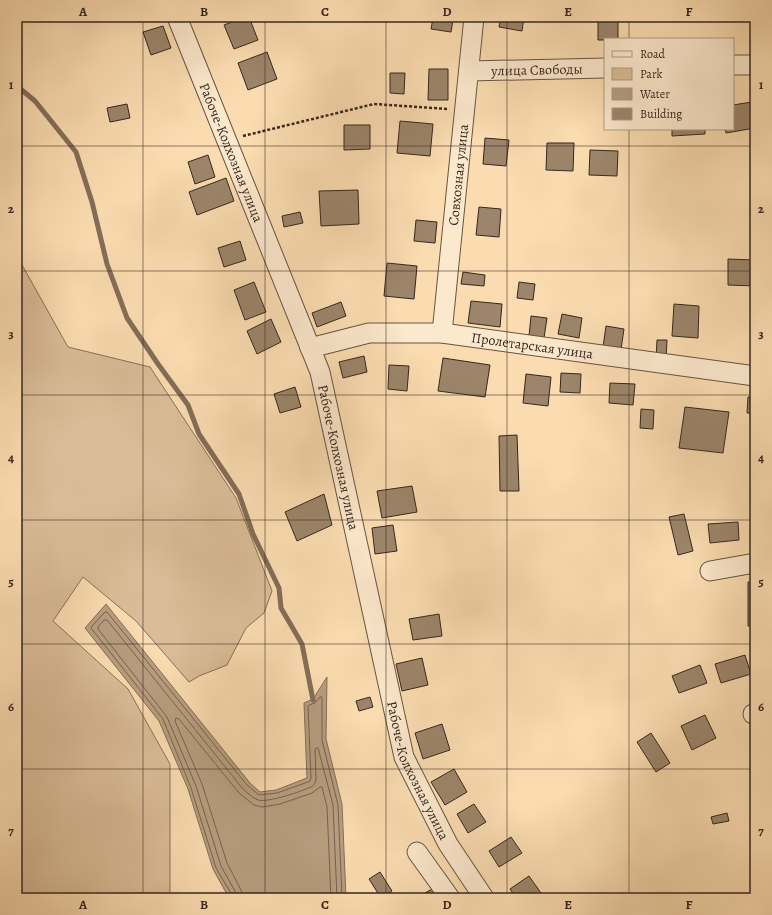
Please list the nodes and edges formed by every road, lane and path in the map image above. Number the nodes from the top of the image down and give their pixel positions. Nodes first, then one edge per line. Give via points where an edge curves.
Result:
1 (177, 17) edge
2 (474, 17) edge
3 (734, 65) edge
4 (755, 65) edge
5 (604, 68) edge
6 (468, 71) junction
7 (464, 110) junction
8 (227, 140) junction
9 (442, 333) junction
10 (310, 348) junction
11 (755, 376) edge
12 (755, 563) edge
13 (710, 571) dead end
14 (417, 852) dead end
15 (450, 898) edge
16 (484, 898) edge

1 - 8 street, Рабоче-Колхозная улица
2 - 6 street, Совхозная улица
3 - 4 street
5 - 6 street, улица Свободы
6 - 7 street, Совхозная улица
7 - 8 path via 374,104
7 - 9 street, Совхозная улица
8 - 10 street, Рабоче-Колхозная улица
9 - 10 street, Пролетарская улица via 369,333
9 - 11 street, Пролетарская улица
10 - 16 street, Рабоче-Колхозная улица via 320,372 404,757 448,844
12 - 13 street
14 - 15 street

